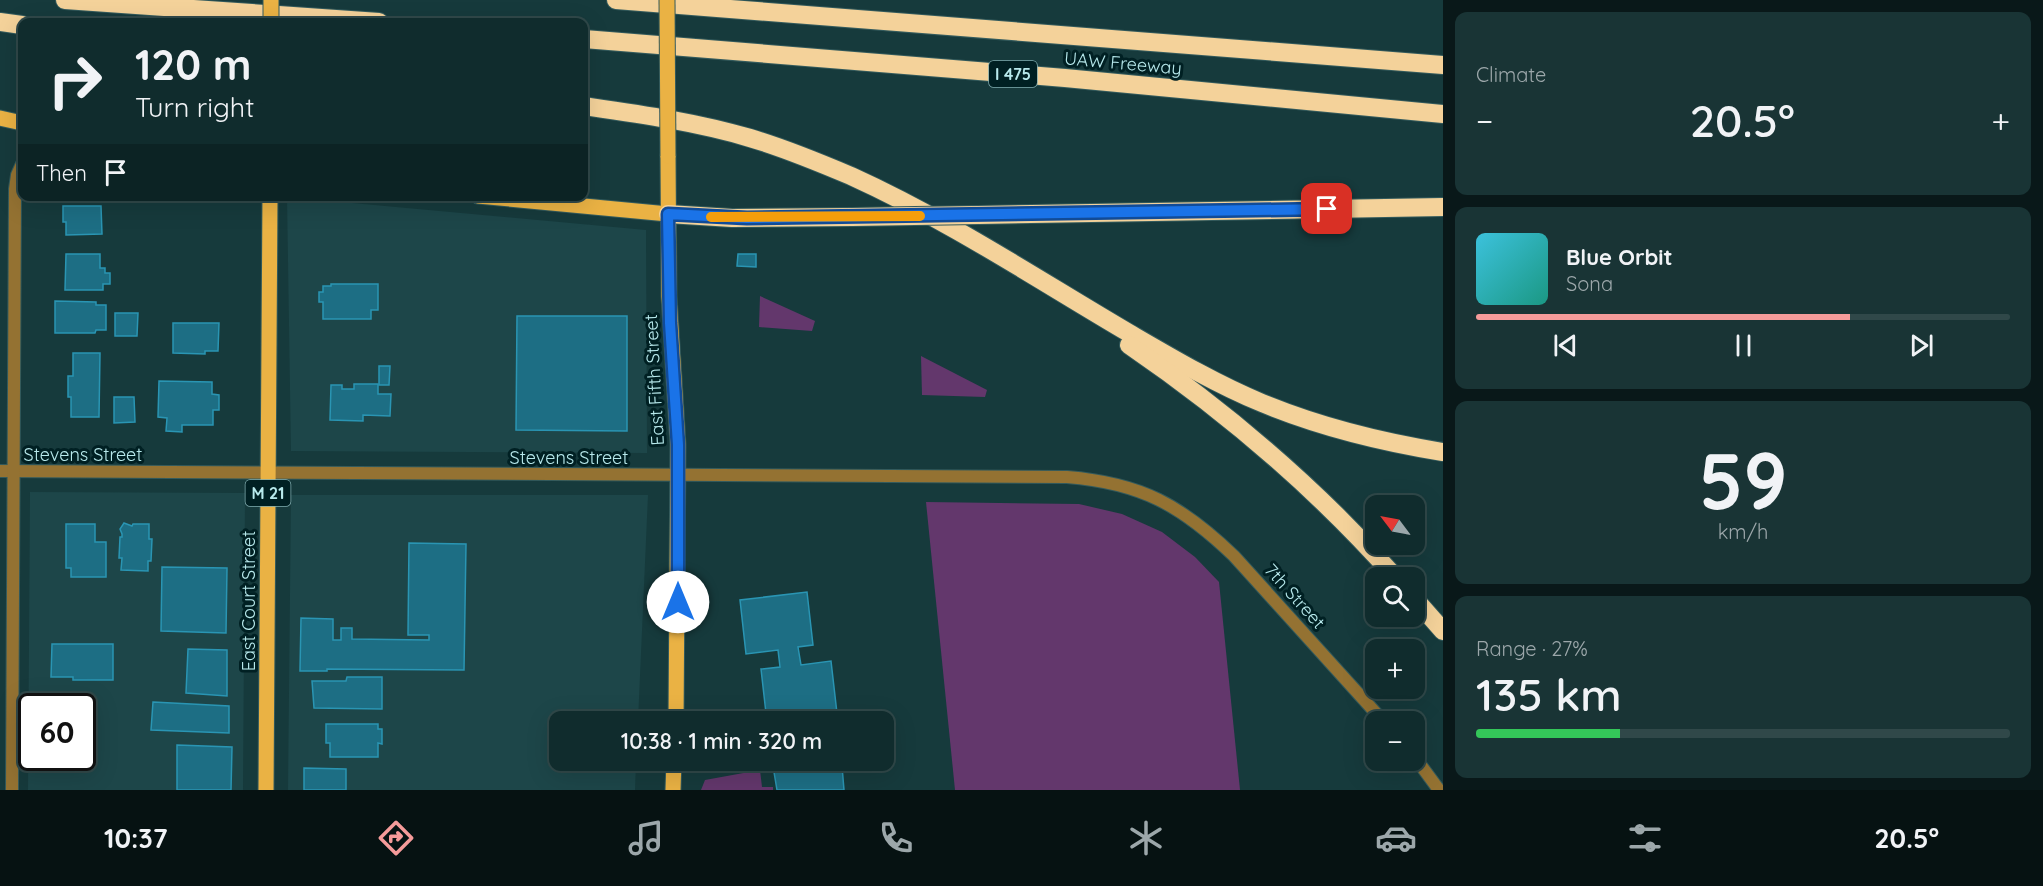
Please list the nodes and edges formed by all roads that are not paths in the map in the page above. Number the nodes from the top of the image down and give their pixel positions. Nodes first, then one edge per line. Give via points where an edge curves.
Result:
1 (65, 0) edge
2 (271, 0) edge
3 (616, 0) edge
4 (667, 0) edge
5 (271, 18) edge
6 (323, 18) edge
7 (0, 22) edge
8 (18, 24) edge
9 (588, 39) edge
10 (1443, 65) edge
11 (588, 107) edge
12 (1443, 114) edge
13 (0, 118) edge
14 (18, 122) edge
15 (18, 174) edge
16 (270, 201) edge
17 (531, 201) edge
18 (1443, 207) edge
19 (668, 214) junction
20 (981, 245) junction
21 (1443, 452) edge
22 (7, 471) edge
23 (268, 473) junction
24 (678, 475) junction
25 (1170, 505) joint
26 (1386, 567) edge
27 (1425, 611) edge
28 (1443, 632) edge
29 (676, 711) edge
30 (1374, 711) edge
31 (674, 771) edge
32 (1425, 771) edge
33 (12, 790) edge
34 (266, 790) edge
35 (673, 790) edge
36 (1439, 790) edge

1 - 6 highway
2 - 5 main road, bridge
3 - 10 highway, UAW Freeway
4 - 19 main road, East Fifth Street, bridge
7 - 8 highway
9 - 12 highway, UAW Freeway / I 475
11 - 20 highway via 751,138 808,158
13 - 14 main road
15 - 22 street
16 - 23 main road, East Court Street / M 21
17 - 19 main road
18 - 19 highway, bridge via 852,217
19 - 24 main road, East Fifth Street
20 - 21 highway via 1176,361 1259,402 1329,428
20 - 26 highway via 1139,352 1229,420 1314,494
22 - 23 street, Stevens Street
22 - 33 street
23 - 24 street, Stevens Street
23 - 34 main road, East Court Street / M 21
24 - 25 street, Stevens Street via 1067,477 1128,487
24 - 29 main road, East Fifth Street
25 - 30 street, 7th Street via 1199,524 1234,556
27 - 28 highway
31 - 35 main road
32 - 36 street

